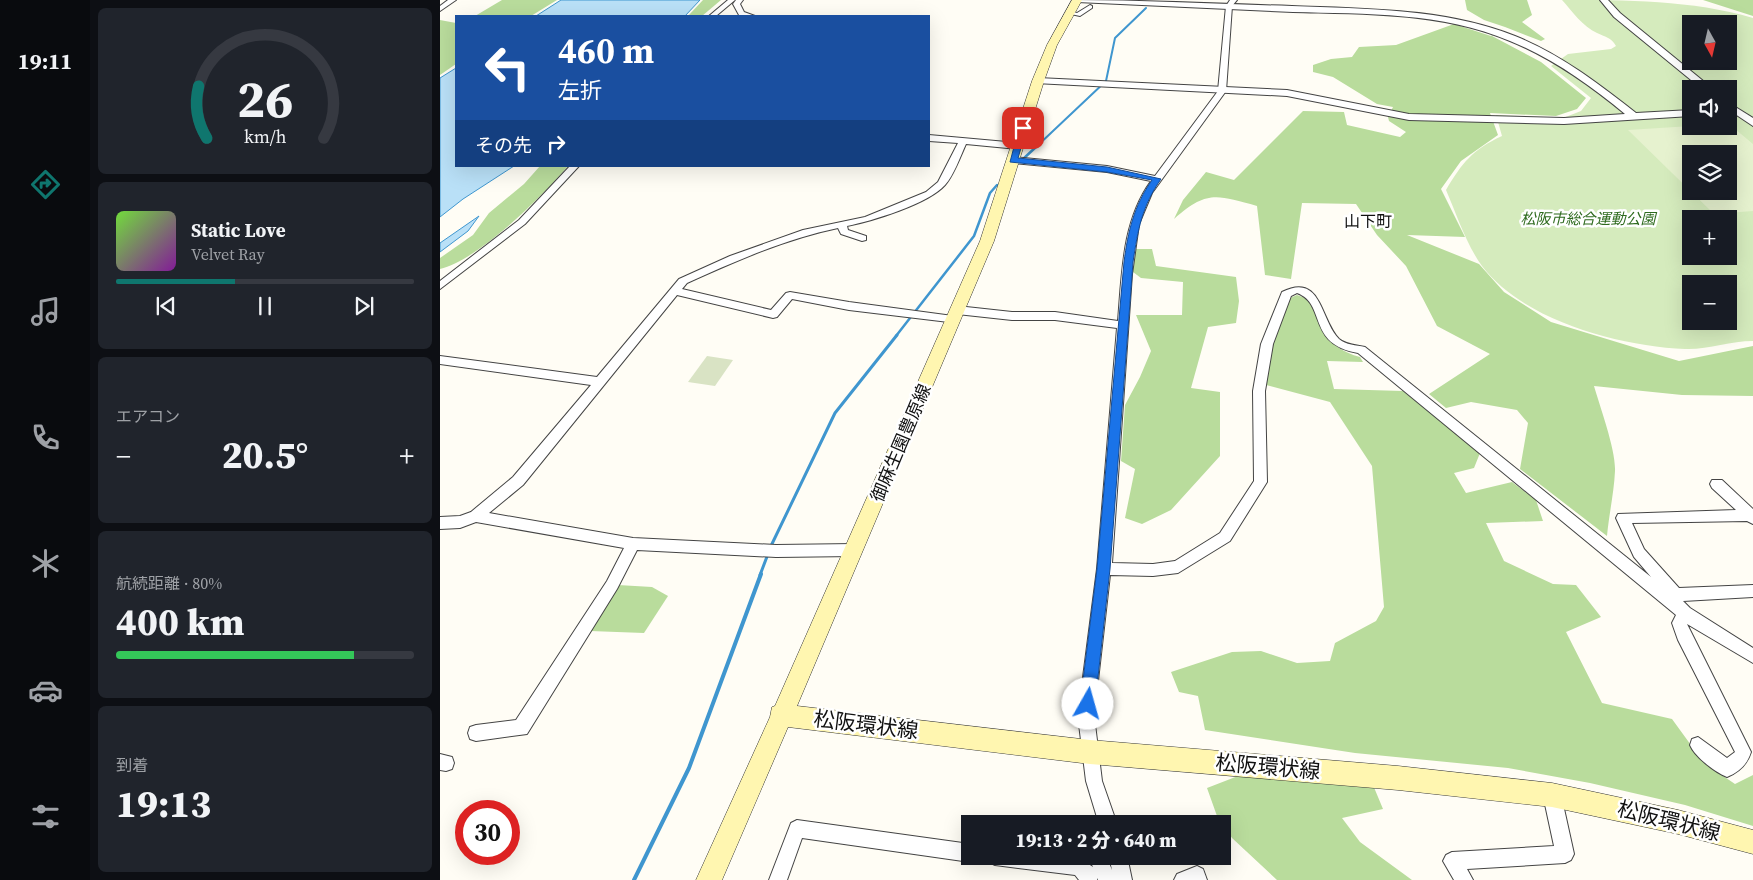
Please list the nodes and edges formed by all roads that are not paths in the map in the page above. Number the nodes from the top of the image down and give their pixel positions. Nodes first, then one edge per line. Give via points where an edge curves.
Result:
1 (453, 0) edge
2 (732, 0) edge
3 (740, 0) edge
4 (1604, 0) edge
5 (1232, 3) edge
6 (1078, 5) edge
7 (440, 9) edge
8 (713, 15) edge
9 (746, 15) edge
10 (1697, 80) edge
11 (1038, 81) junction
12 (1222, 91) junction
13 (1682, 113) edge
14 (1737, 113) edge
15 (1633, 116) junction
16 (1753, 123) edge
17 (930, 138) edge
18 (963, 141) junction
19 (1016, 153) junction
20 (574, 167) edge
21 (1157, 179) junction
22 (841, 224) junction
23 (862, 238) dead end
24 (440, 286) edge
25 (674, 291) junction
26 (955, 315) junction
27 (1123, 325) junction
28 (440, 360) edge
29 (600, 382) junction
30 (1717, 484) dead end
31 (476, 516) junction
32 (1751, 517) edge
33 (440, 523) edge
34 (633, 544) junction
35 (854, 550) junction
36 (1104, 569) junction
37 (1753, 591) edge
38 (1676, 596) junction
39 (1685, 613) junction
40 (1753, 656) edge
41 (780, 715) junction
42 (476, 733) dead end
43 (1698, 745) dead end
44 (1090, 752) junction
45 (1552, 795) junction
46 (1105, 815) edge
47 (1753, 842) edge
48 (961, 852) edge
49 (1064, 865) edge
50 (1100, 865) edge
51 (1120, 865) edge
52 (709, 880) edge
53 (778, 880) edge
54 (1088, 880) edge
55 (1107, 880) edge
56 (1123, 880) edge
57 (1183, 880) edge
58 (1198, 880) edge
59 (1464, 880) edge

1 - 7 street
2 - 8 street
3 - 9 street via 736,4 741,14
4 - 10 street
5 - 6 street
5 - 12 street
5 - 15 street via 1408,14 1477,26 1535,49 1602,91
6 - 11 main road, 御麻生園豊原線 via 1052,45
11 - 12 street
11 - 19 main road, 御麻生園豊原線
12 - 15 street via 1287,93 1409,117 1564,121
12 - 21 street
13 - 15 street
14 - 16 street
17 - 18 street
18 - 19 street
18 - 22 street via 936,191 868,219
19 - 21 street
19 - 26 main road, 御麻生園豊原線 via 987,241
20 - 24 street via 522,222
21 - 27 street via 1147,193 1134,224
22 - 23 street via 844,232
22 - 25 street via 806,232 734,258 688,278
25 - 26 street via 773,314 790,295 906,314
25 - 29 street
26 - 27 street via 1055,316
26 - 35 main road, 御麻生園豊原線
27 - 36 street
28 - 29 street
29 - 31 street via 518,481
30 - 32 street
31 - 33 street via 460,522
31 - 34 street
32 - 38 street via 1623,518 1638,553
34 - 35 street via 776,551
34 - 42 street via 612,585 522,728
35 - 41 main road, 御麻生園豊原線
36 - 39 street via 1178,567 1225,537 1260,482 1259,391 1267,344 1286,294 1296,289 1311,296 1334,340 1344,347 1361,350
36 - 44 street via 1086,716
37 - 38 street
38 - 39 street
39 - 40 street
39 - 43 street via 1679,623 1686,642 1726,713 1743,752 1741,758 1727,769
41 - 44 main road, 松阪環状線
41 - 52 main road, 御麻生園豊原線
44 - 45 main road, 松阪環状線 via 1398,778
44 - 46 street via 1094,781
45 - 47 main road, 松阪環状線
45 - 59 street via 1565,854 1452,861
48 - 53 street via 797,829
49 - 54 street via 1079,867 1088,875
50 - 55 street
51 - 56 street
57 - 58 street via 1197,875

